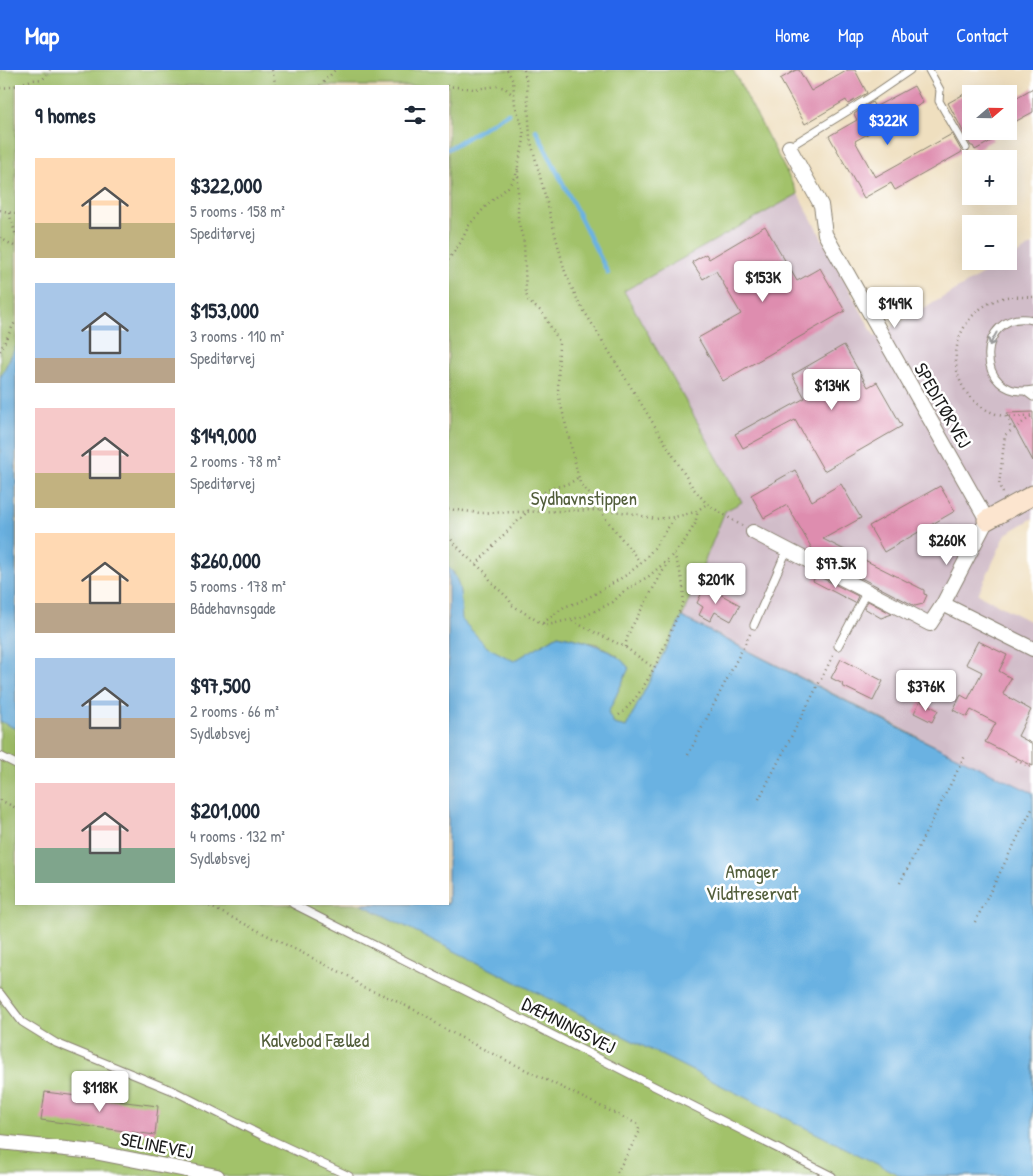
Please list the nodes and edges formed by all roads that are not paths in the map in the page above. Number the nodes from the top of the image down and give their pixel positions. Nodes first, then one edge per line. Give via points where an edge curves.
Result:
1 (910, 70) edge
2 (929, 70) edge
3 (789, 147) joint
4 (966, 148) dead end
5 (1033, 320) edge
6 (1033, 390) edge
7 (1025, 391) junction
8 (1033, 398) edge
9 (1033, 494) edge
10 (987, 520) junction
11 (753, 532) road end
12 (787, 550) junction
13 (867, 591) junction
14 (943, 604) junction
15 (754, 625) road end
16 (838, 646) road end
17 (1033, 649) edge
18 (0, 756) edge
19 (15, 764) edge
20 (295, 905) edge
21 (0, 993) edge
22 (0, 1142) edge
23 (218, 1176) edge
24 (349, 1176) edge
25 (832, 1176) edge

1 - 3 lane
2 - 4 lane via 940,90 939,101
3 - 10 street, SPEDITØRVEJ via 821,205 825,234
5 -> 7 lane via 1014,320 1002,325 989,346 991,370 998,380 1008,387
6 - 7 lane
7 - 8 lane
9 - 10 street
10 - 14 street
11 - 12 street
12 - 13 street
12 - 15 lane
13 - 14 street via 930,624
13 - 16 lane
14 - 17 street
18 - 19 lane
20 - 25 lane, DÆMNINGSVEJ
21 - 24 lane via 22,1022 56,1043 176,1092
22 - 23 street, SELINEVEJ via 94,1152

